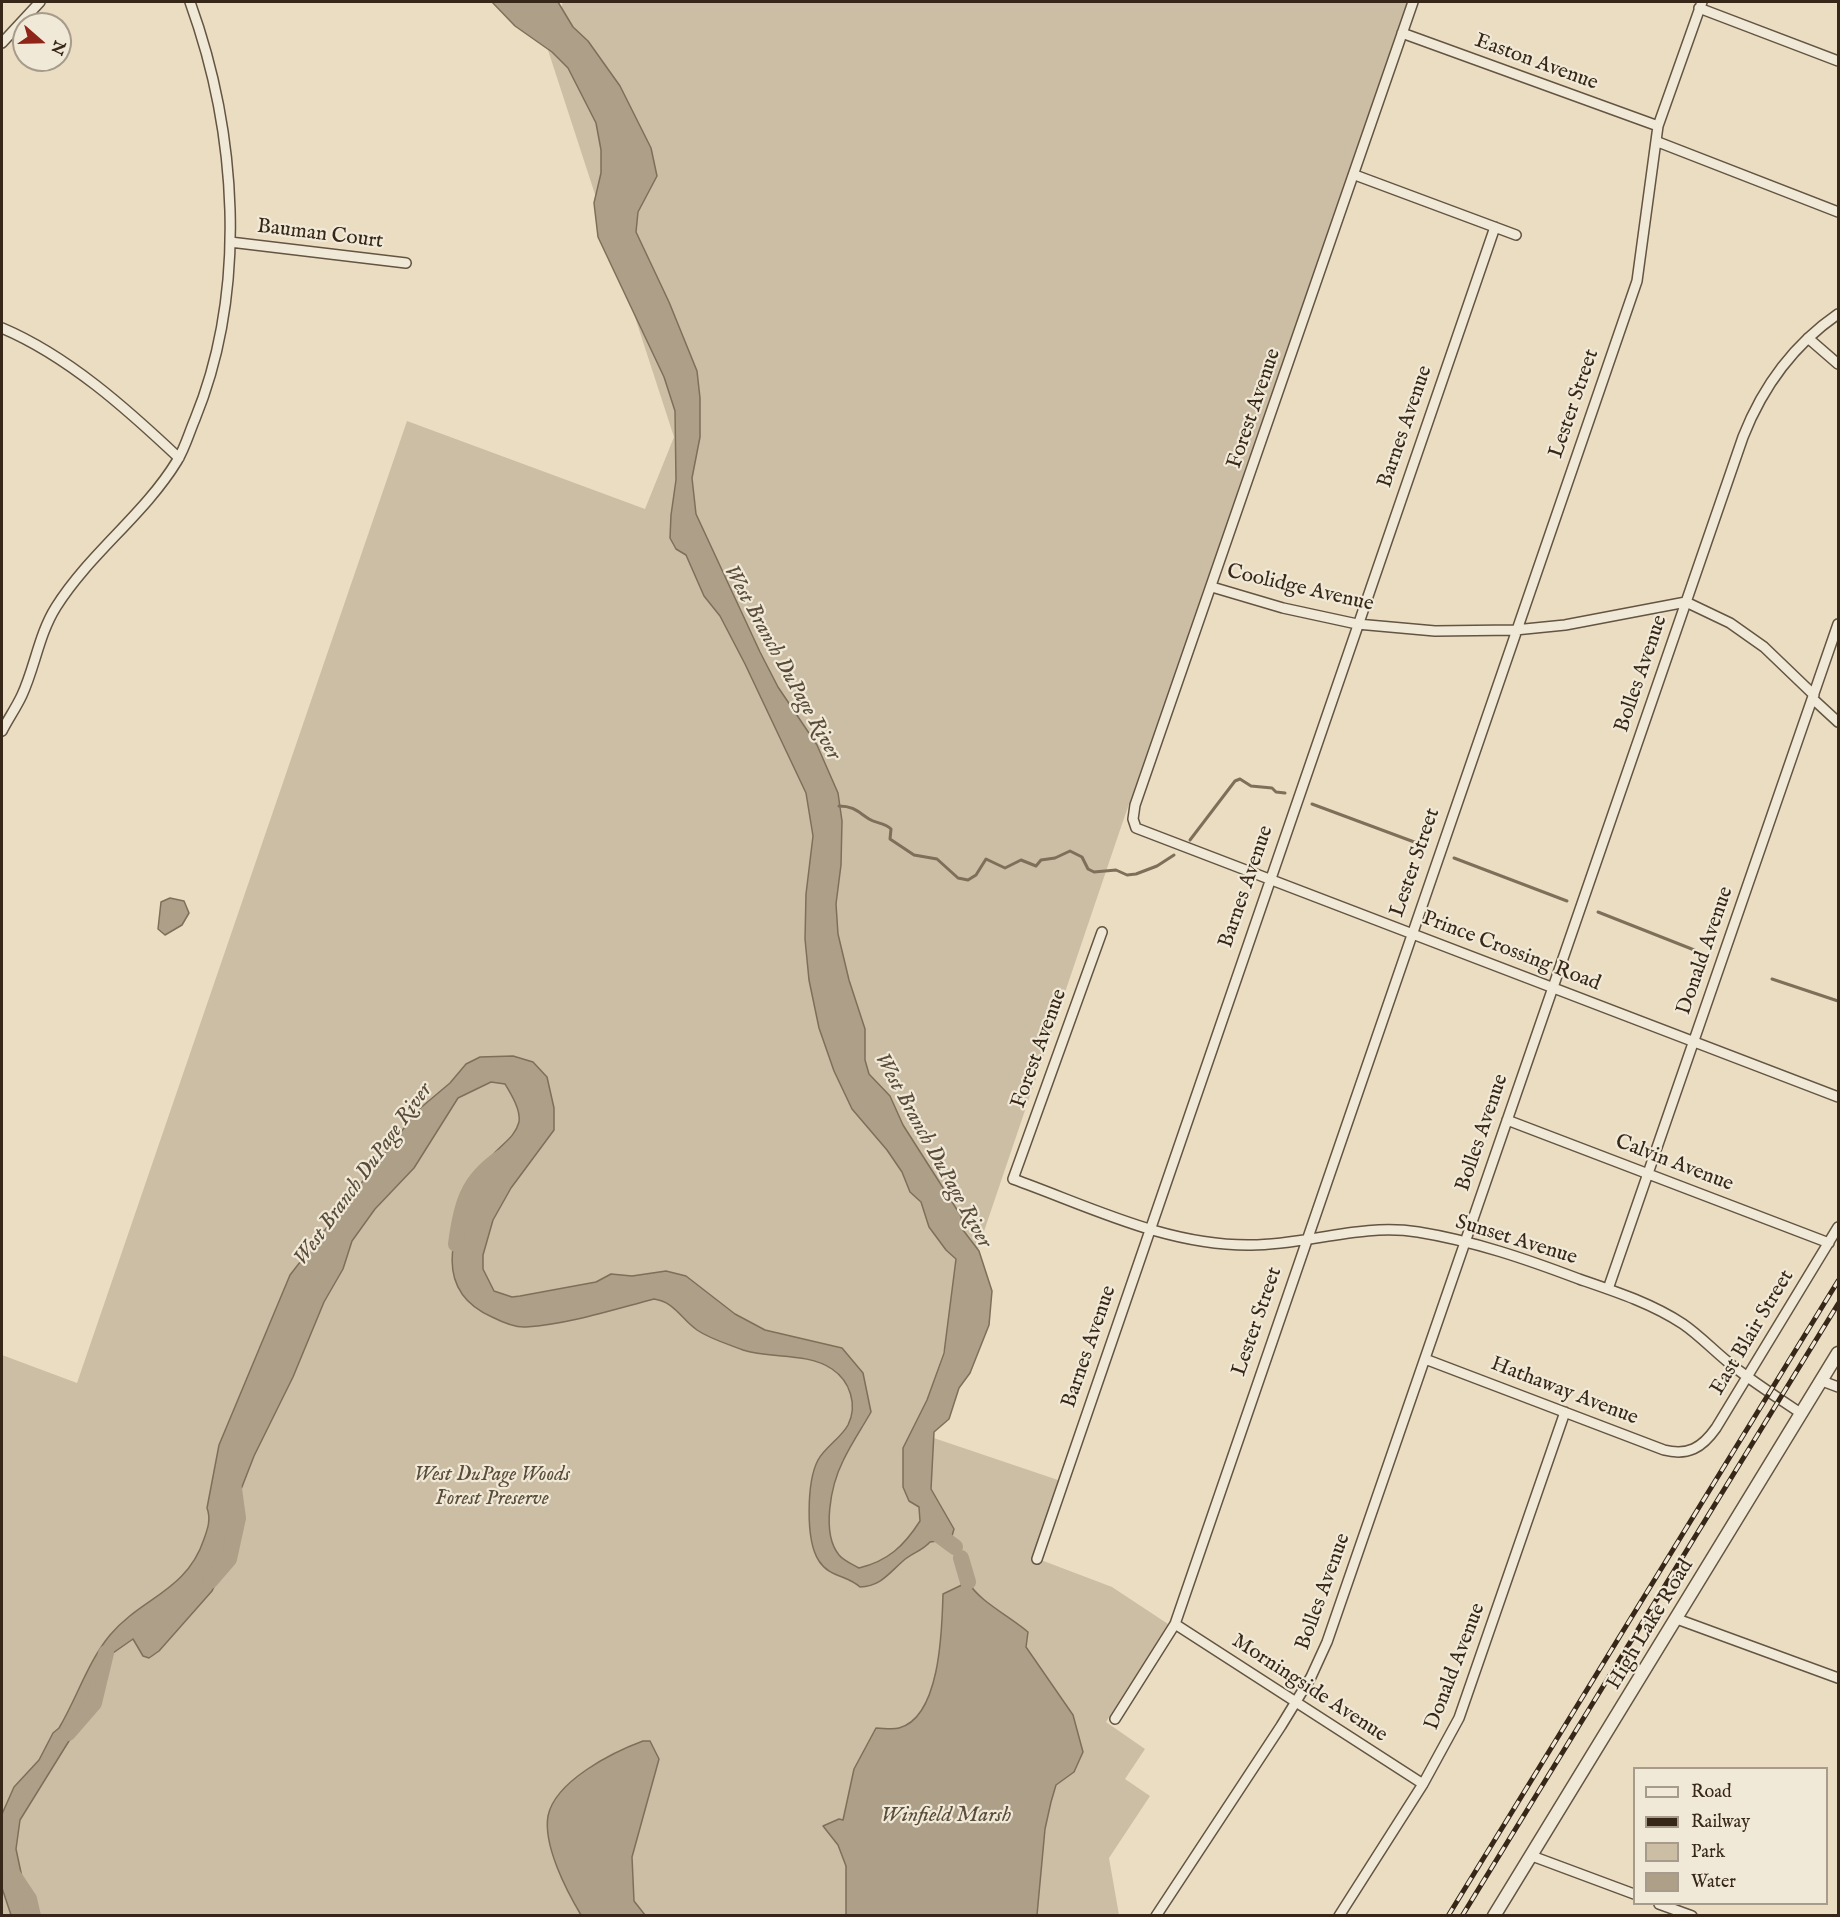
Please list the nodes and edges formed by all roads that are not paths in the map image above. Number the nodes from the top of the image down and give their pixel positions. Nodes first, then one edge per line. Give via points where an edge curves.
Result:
1 (40, 2) edge
2 (190, 2) edge
3 (1413, 2) edge
4 (1700, 5) edge
5 (1402, 33) junction
6 (2, 42) edge
7 (1839, 61) edge
8 (1659, 126) junction
9 (1658, 142) junction
10 (1355, 175) junction
11 (1839, 212) edge
12 (1495, 227) junction
13 (1516, 235) dead end
14 (230, 242) junction
15 (406, 263) dead end
16 (1839, 314) edge
17 (2, 328) edge
18 (1805, 340) junction
19 (1839, 364) edge
20 (179, 458) junction
21 (1212, 587) junction
22 (1686, 602) junction
23 (1357, 624) junction
24 (1839, 624) edge
25 (1515, 630) junction
26 (1813, 697) junction
27 (1839, 722) edge
28 (2, 731) edge
29 (1136, 828) joint
30 (1269, 879) junction
31 (1102, 932) dead end
32 (1410, 933) junction
33 (1552, 988) junction
34 (1694, 1042) junction
35 (1838, 1093) edge
36 (1507, 1120) junction
37 (1648, 1174) junction
38 (1013, 1179) joint
39 (1839, 1227) edge
40 (1149, 1229) junction
41 (1306, 1238) junction
42 (1465, 1241) junction
43 (1829, 1243) junction
44 (1608, 1289) junction
45 (1839, 1353) edge
46 (1425, 1359) junction
47 (1747, 1376) junction
48 (1822, 1381) junction
49 (1839, 1387) edge
50 (1565, 1412) junction
51 (1802, 1414) junction
52 (1691, 1451) joint
53 (1037, 1559) dead end
54 (1677, 1619) junction
55 (1175, 1624) junction
56 (1839, 1678) edge
57 (1296, 1702) junction
58 (1115, 1719) dead end
59 (1423, 1784) junction
60 (1532, 1856) junction
61 (1633, 1893) edge
62 (1662, 1905) edge
63 (1156, 1916) edge
64 (1339, 1916) edge
65 (1494, 1916) edge
66 (1692, 1916) edge

1 - 6 street
2 - 14 street via 219,113 228,180
3 - 5 street, Forest Avenue
4 - 7 street
4 - 8 street, Lester Street
5 - 8 street, Easton Avenue
5 - 10 street, Forest Avenue
8 - 9 street, Lester Street
9 - 11 street
9 - 25 street, Lester Street via 1637,281
10 - 12 street
10 - 21 street, Forest Avenue
12 - 13 street
12 - 23 street, Barnes Avenue
14 - 15 street, Bauman Court
14 - 20 street via 215,356 201,405
16 - 18 street, Bolles Avenue
17 - 20 street via 47,351 147,428
18 - 19 street
18 - 22 street, Bolles Avenue via 1775,374 1751,417
20 - 28 street via 163,483 103,546 55,608 22,695
21 - 23 street, Coolidge Avenue
21 - 29 street, Forest Avenue via 1135,805
22 - 25 street, Coolidge Avenue via 1599,620
22 - 26 street via 1764,647
22 - 33 street, Bolles Avenue
23 - 25 street, Coolidge Avenue via 1436,631
23 - 30 street, Barnes Avenue
24 - 26 street, Donald Avenue
25 - 32 street, Lester Street
26 - 27 street
26 - 34 street, Donald Avenue
29 - 30 street, Prince Crossing Road
30 - 32 street, Prince Crossing Road
30 - 40 street, Barnes Avenue
31 - 38 street, Forest Avenue
32 - 33 street, Prince Crossing Road
32 - 41 street, Lester Street
33 - 34 street, Prince Crossing Road
33 - 36 street, Bolles Avenue
34 - 35 street, Prince Crossing Road
34 - 37 street, Donald Avenue
36 - 37 street, Calvin Avenue
36 - 42 street, Bolles Avenue
37 - 43 street, Calvin Avenue
37 - 44 street, Donald Avenue
38 - 40 street, Sunset Avenue
39 - 43 street, East Blair Street
40 - 41 street, Sunset Avenue via 1224,1245 1277,1244
40 - 53 street, Barnes Avenue
41 - 42 street, Sunset Avenue via 1389,1229
41 - 55 street, Lester Street
42 - 44 street, Sunset Avenue
42 - 46 street, Bolles Avenue
43 - 47 street, East Blair Street
44 - 47 street, Sunset Avenue via 1683,1324
45 - 48 street, High Lake Road
46 - 50 street, Hathaway Avenue
46 - 57 street, Bolles Avenue via 1329,1634
47 - 51 street, Sunset Avenue
47 - 52 street, East Blair Street via 1711,1435
48 - 49 street
48 - 51 street, High Lake Road
50 - 52 street, Hathaway Avenue via 1664,1450
50 - 59 street, Donald Avenue via 1474,1680 1444,1748
51 - 54 street, High Lake Road
54 - 56 street
54 - 60 street, High Lake Road
55 - 57 street, Morningside Avenue
55 - 58 street, Lester Street
57 - 59 street, Morningside Avenue
57 - 63 street, Bolles Avenue
59 - 64 street, Donald Avenue
60 - 61 street
60 - 65 street, High Lake Road
62 - 66 street

